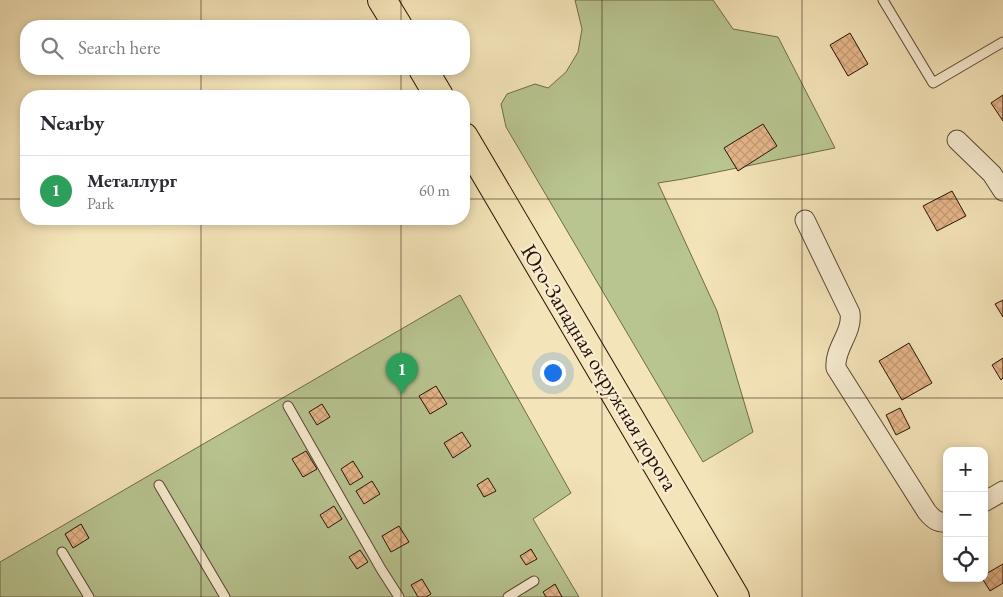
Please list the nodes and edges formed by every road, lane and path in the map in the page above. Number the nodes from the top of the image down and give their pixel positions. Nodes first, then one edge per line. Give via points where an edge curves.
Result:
1 (382, 0) edge
2 (883, 0) edge
3 (394, 20) edge
4 (1003, 42) edge
5 (427, 75) edge
6 (435, 90) edge
7 (958, 140) dead end
8 (470, 147) edge
9 (1003, 191) edge
10 (805, 220) dead end
11 (288, 406) dead end
12 (159, 485) dead end
13 (1003, 491) edge
14 (988, 500) edge
15 (943, 522) edge
16 (62, 552) dead end
17 (534, 581) dead end
18 (89, 597) edge
19 (226, 597) edge
20 (399, 597) edge
21 (508, 597) edge
22 (736, 597) edge

1 - 3 highway
2 - 4 lane via 933,83
5 - 6 highway
7 - 9 street via 992,174
8 - 22 highway, Юго-Западная окружная дорога
10 - 15 street via 850,313 850,328 835,360 836,368 926,512
11 - 20 lane
12 - 19 lane
13 - 14 street
16 - 18 lane
17 - 21 lane

